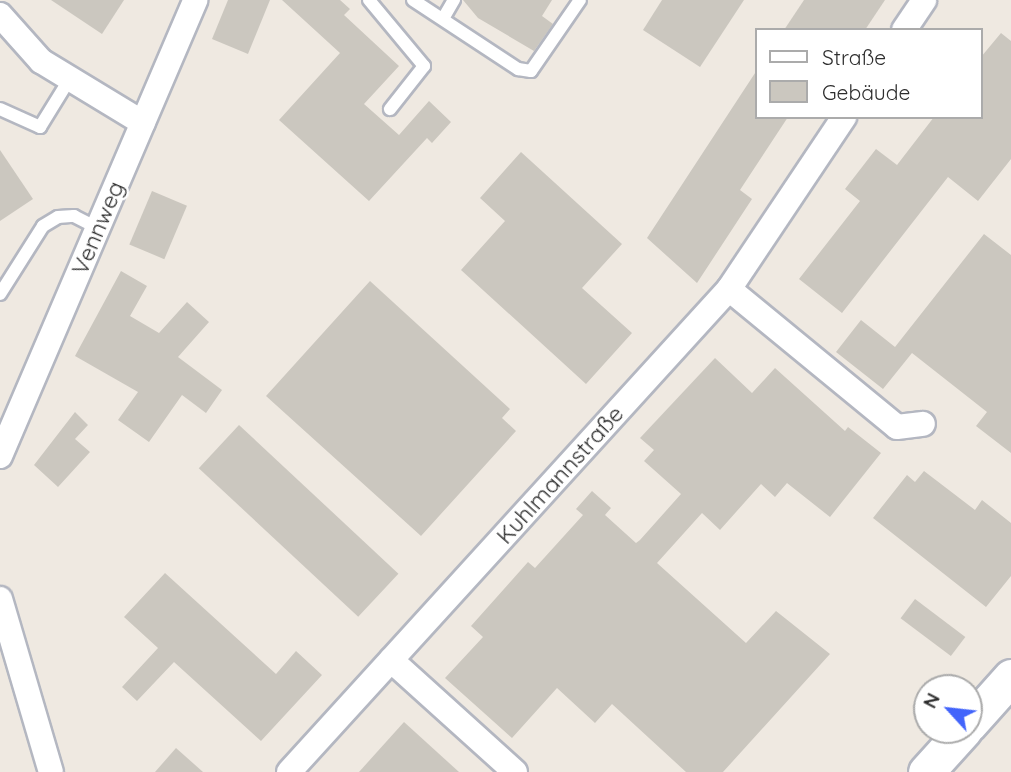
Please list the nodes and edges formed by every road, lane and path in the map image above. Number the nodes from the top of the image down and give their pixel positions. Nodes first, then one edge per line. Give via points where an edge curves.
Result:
1 (195, 0) edge
2 (369, 0) edge
3 (413, 0) edge
4 (454, 0) edge
5 (580, 0) edge
6 (924, 0) edge
7 (0, 15) edge
8 (443, 17) junction
9 (905, 28) edge
10 (69, 80) junction
11 (0, 109) edge
12 (390, 109) dead end
13 (843, 119) edge
14 (143, 123) junction
15 (98, 228) junction
16 (729, 289) junction
17 (0, 294) edge
18 (923, 424) dead end
19 (0, 456) edge
20 (0, 599) edge
21 (391, 660) junction
22 (1011, 677) edge
23 (983, 708) edge
24 (951, 744) edge
25 (51, 772) edge
26 (289, 772) edge
27 (515, 772) edge
28 (926, 772) edge

1 - 14 street, Vennweg
2 - 12 lane via 424,66
3 - 8 lane
4 - 8 lane
5 - 8 lane via 531,71 518,69
6 - 9 street
7 - 10 street via 41,61
10 - 11 lane via 40,127
10 - 14 street
13 - 16 street, Kuhlmannstraße
14 - 15 street, Vennweg
15 - 17 lane via 74,216 58,217 43,226
15 - 19 street, Vennweg
16 - 18 street via 897,426
16 - 21 street, Kuhlmannstraße
20 - 25 street
21 - 26 street, Kuhlmannstraße
21 - 27 street
22 - 23 main road
24 - 28 main road

